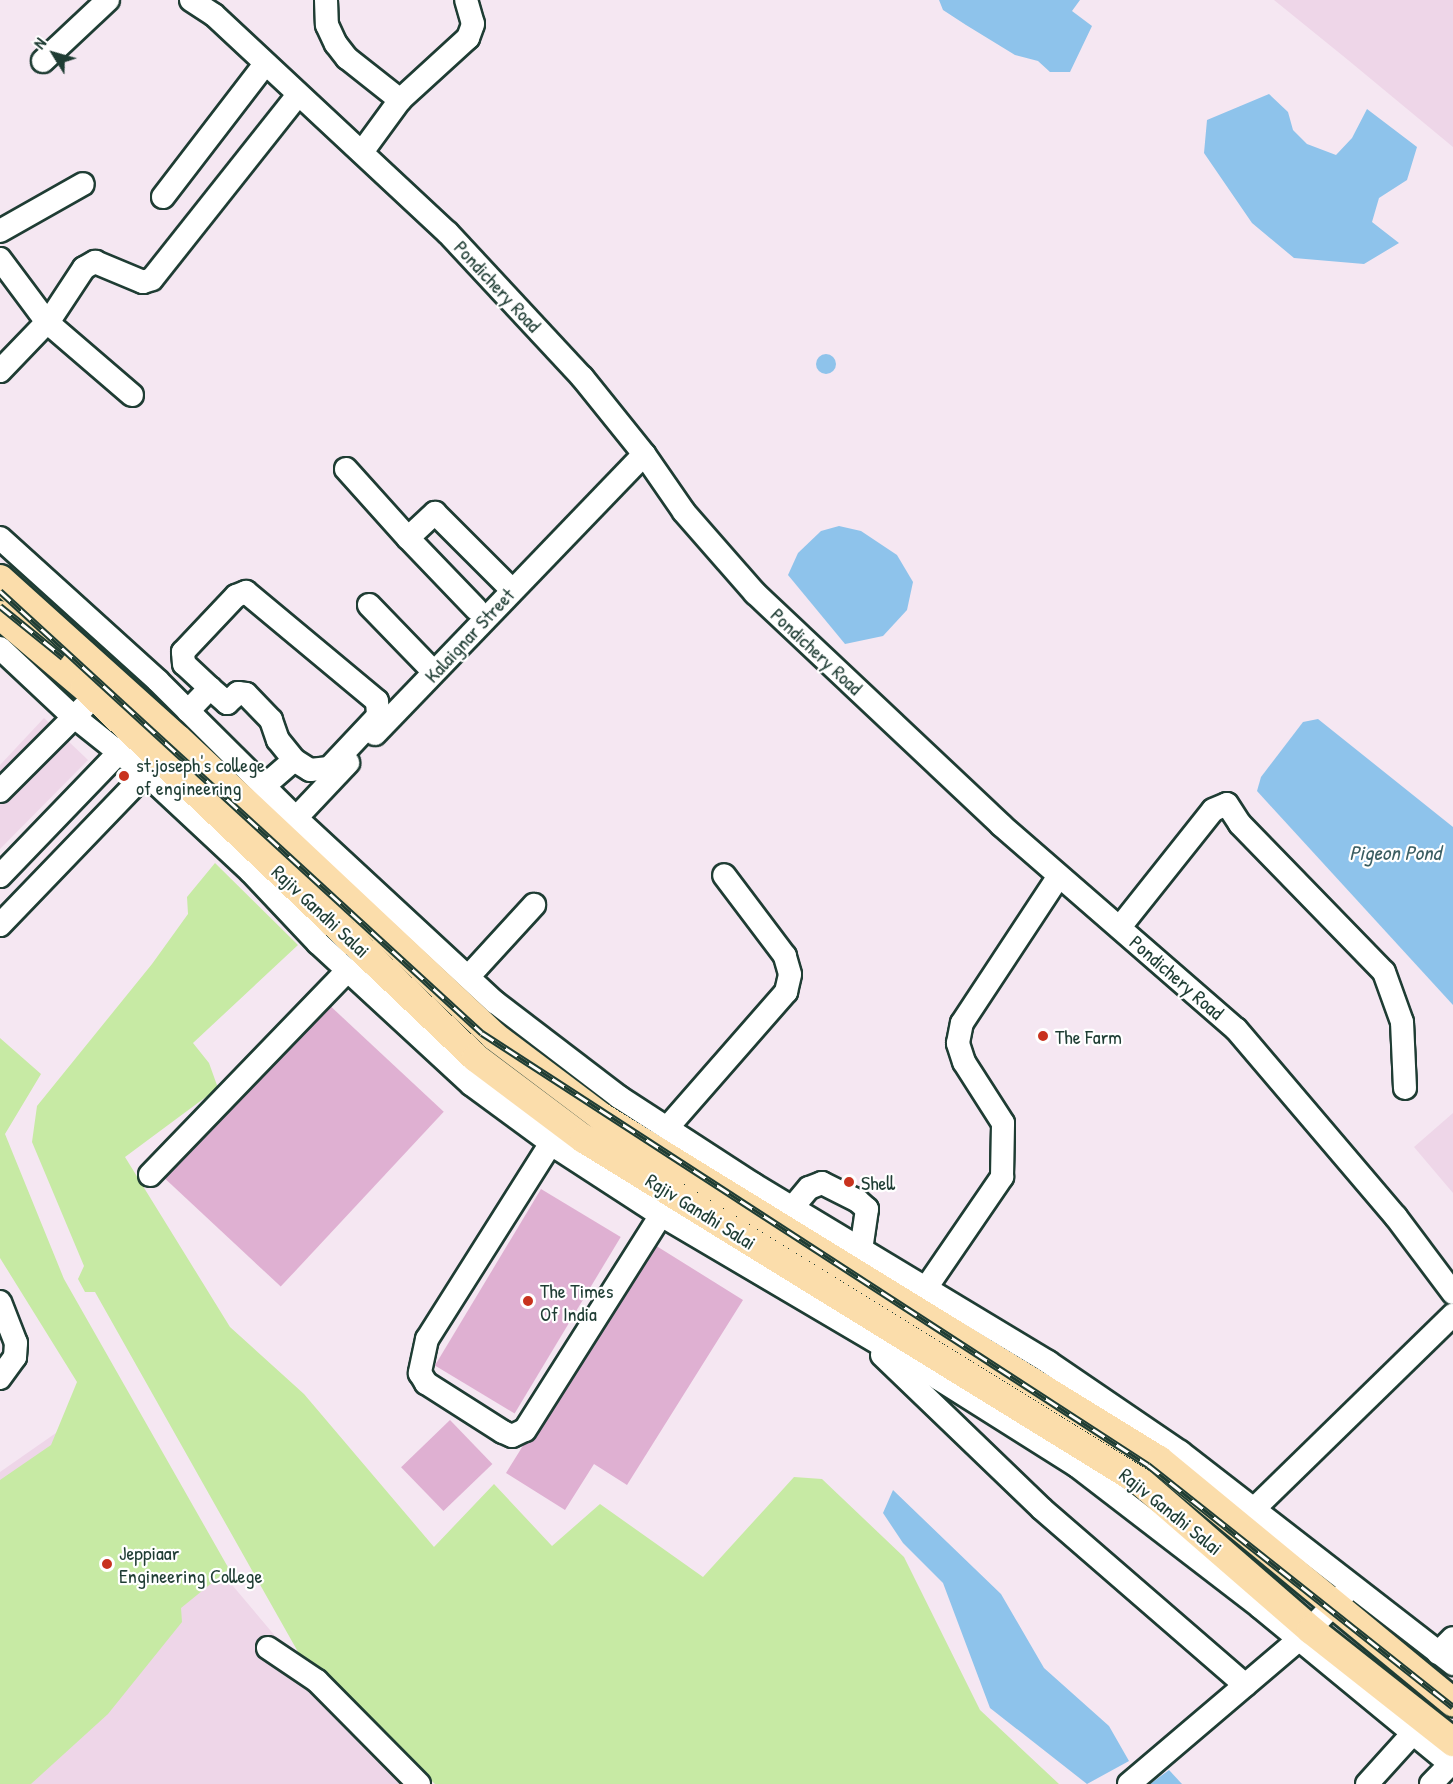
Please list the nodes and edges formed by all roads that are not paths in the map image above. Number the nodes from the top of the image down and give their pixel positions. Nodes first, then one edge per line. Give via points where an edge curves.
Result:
1 (108, 0) edge
2 (191, 0) edge
3 (326, 0) edge
4 (466, 0) edge
5 (43, 62) dead end
6 (265, 64) junction
7 (298, 95) junction
8 (400, 100) junction
9 (362, 152) junction
10 (83, 184) dead end
11 (163, 197) dead end
12 (0, 231) edge
13 (0, 260) edge
14 (46, 322) junction
15 (0, 371) edge
16 (132, 395) dead end
17 (644, 454) junction
18 (346, 469) dead end
19 (0, 538) edge
20 (408, 538) junction
21 (0, 579) edge
22 (512, 590) junction
23 (369, 605) dead end
24 (476, 609) dead end
25 (0, 615) edge
26 (0, 648) edge
27 (434, 672) junction
28 (210, 688) junction
29 (94, 696) junction
30 (188, 711) junction
31 (74, 716) junction
32 (136, 734) junction
33 (178, 739) junction
34 (294, 760) junction
35 (152, 767) junction
36 (264, 786) junction
37 (230, 787) junction
38 (0, 791) edge
39 (209, 807) junction
40 (296, 818) junction
41 (724, 875) dead end
42 (0, 876) edge
43 (1059, 876) junction
44 (534, 905) dead end
45 (4, 913) edge
46 (1120, 927) junction
47 (348, 970) junction
48 (468, 977) junction
49 (1405, 1088) dead end
50 (667, 1128) junction
51 (551, 1143) junction
52 (150, 1175) dead end
53 (792, 1208) junction
54 (661, 1215) junction
55 (861, 1250) junction
56 (926, 1288) junction
57 (1453, 1293) edge
58 (0, 1302) edge
59 (1453, 1315) edge
60 (855, 1329) junction
61 (0, 1378) edge
62 (965, 1385) junction
63 (1255, 1508) junction
64 (1343, 1595) junction
65 (1305, 1634) junction
66 (268, 1648) dead end
67 (1448, 1652) edge
68 (1245, 1685) junction
69 (1453, 1702) edge
70 (1414, 1732) junction
71 (1451, 1766) edge
72 (1382, 1779) edge
73 (419, 1784) edge
74 (1128, 1784) edge
75 (1431, 1784) edge

1 - 5 street
2 - 6 street, Pondichery Road via 214,15
3 - 8 street via 327,25 336,44 347,58
4 - 8 street via 473,24 468,38
6 - 7 street, Pondichery Road
6 - 11 street
7 - 9 street, Pondichery Road
7 - 14 street via 152,279 143,282 94,262 84,268
8 - 9 street
9 - 17 street, Pondichery Road via 448,233 531,320
10 - 12 street
13 - 14 street
14 - 15 street
14 - 16 street
17 - 22 street, Kalaignar Street
17 - 43 street, Pondichery Road via 684,512 755,593
18 - 20 street
19 - 30 street
20 - 22 street via 435,513
20 - 24 street
21 - 32 main road, Rajiv Gandhi Salai
22 - 27 street, Kalaignar Street
23 - 27 street
25 - 29 main road, Rajiv Gandhi Salai
26 - 31 street
27 - 40 street, Kalaignar Street
28 - 30 street
28 - 34 street via 227,703 238,693 246,694 271,720 278,740
28 - 34 street via 184,664 183,652 236,596 251,593 377,701 380,708 378,717 328,768 310,770
29 - 31 street
29 - 32 main road, Rajiv Gandhi Salai
30 - 36 street
31 - 32 street
31 - 38 street
32 - 33 main road, Rajiv Gandhi Salai
32 - 35 main road, Rajiv Gandhi Salai
32 - 42 street
33 - 35 street
33 - 37 main road, Rajiv Gandhi Salai
34 - 36 street
35 - 39 main road, Rajiv Gandhi Salai
35 - 45 street
35 - 47 street
36 - 40 street
37 - 39 main road
37 - 64 main road, Rajiv Gandhi Salai via 494,1036 600,1116 1158,1460
39 - 62 main road, Rajiv Gandhi Salai via 476,1058 584,1139
40 - 48 street
41 - 50 street via 785,956 790,974 786,992
43 - 46 street, Pondichery Road
43 - 56 street via 962,1023 958,1043 964,1062 1003,1123 1002,1177
44 - 48 street
46 - 49 street via 1213,810 1227,804 1240,824 1384,972 1402,1022
46 - 57 street, Pondichery Road via 1236,1029 1396,1217
47 - 51 street via 472,1085
47 - 52 street
48 - 50 street via 618,1097
50 - 53 street
51 - 54 street
51 - 54 street via 427,1339 420,1373 436,1389 503,1432 512,1436 525,1430
53 - 55 street
53 - 55 street via 809,1188 822,1183 858,1201 867,1209
54 - 60 street
55 - 56 street
56 - 63 street via 1048,1362
58 - 61 street via 16,1343 15,1357
59 - 63 street
60 - 62 street
60 - 68 street via 1042,1509
62 - 65 main road, Rajiv Gandhi Salai via 1142,1483
63 - 64 street
64 - 65 street
64 - 67 street
64 - 69 main road, Rajiv Gandhi Salai
65 - 68 street
65 - 70 street
65 - 71 main road, Rajiv Gandhi Salai
66 - 73 street via 317,1681
68 - 74 street
70 - 71 street
70 - 72 street
71 - 75 street

